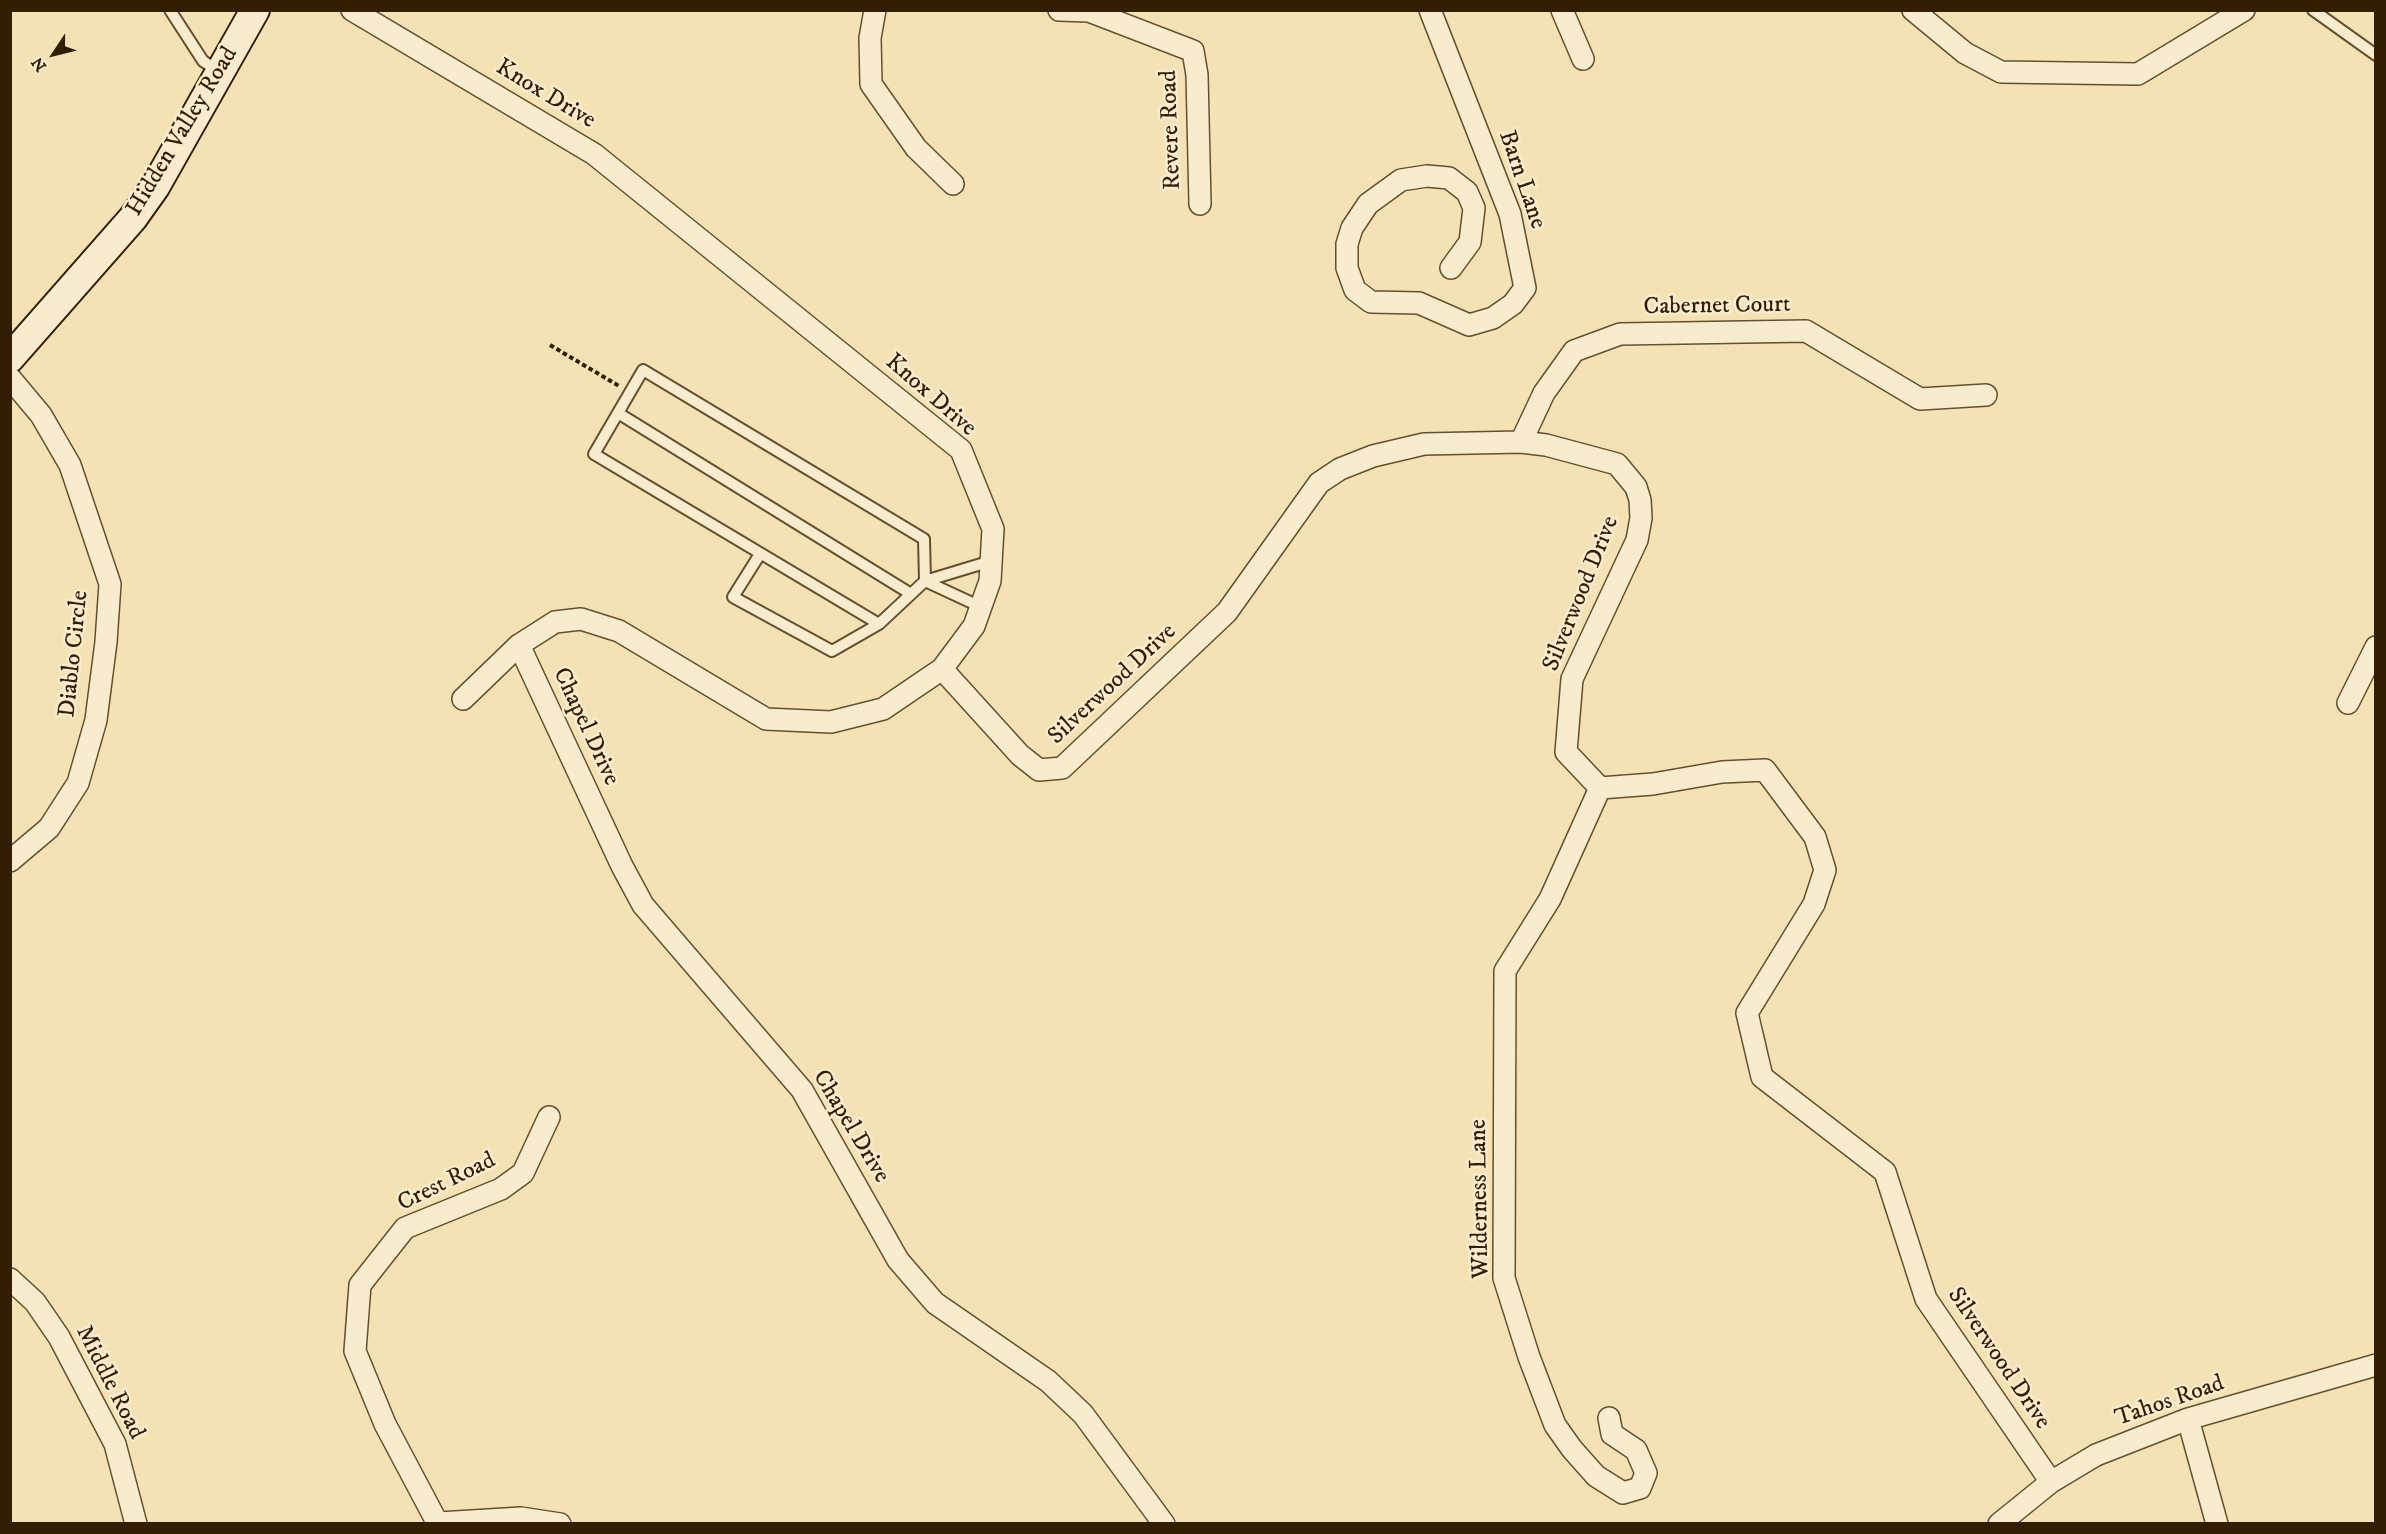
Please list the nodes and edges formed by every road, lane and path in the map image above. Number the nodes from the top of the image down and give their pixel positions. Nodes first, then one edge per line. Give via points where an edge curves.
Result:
1 (170, 10) edge
2 (255, 10) edge
3 (352, 10) edge
4 (875, 10) edge
5 (1059, 10) edge
6 (1431, 10) edge
7 (1562, 10) edge
8 (1913, 10) edge
9 (2244, 10) edge
10 (2313, 10) edge
11 (2376, 55) edge
12 (1583, 59) dead end
13 (220, 72) junction
14 (953, 184) dead end
15 (1200, 204) dead end
16 (1451, 268) dead end
17 (550, 345) dead end
18 (10, 358) edge
19 (10, 378) edge
20 (629, 393) junction
21 (1986, 395) dead end
22 (618, 414) junction
23 (1521, 442) junction
24 (760, 554) junction
25 (991, 561) junction
26 (925, 581) junction
27 (911, 594) junction
28 (981, 607) junction
29 (879, 624) junction
30 (519, 645) junction
31 (2376, 647) edge
32 (942, 669) junction
33 (463, 699) dead end
34 (2349, 703) dead end
35 (1600, 788) junction
36 (10, 861) edge
37 (549, 1117) dead end
38 (10, 1279) edge
39 (2376, 1365) edge
40 (1609, 1418) dead end
41 (2188, 1419) junction
42 (2051, 1482) junction
43 (438, 1523) edge
44 (136, 1524) edge
45 (560, 1524) edge
46 (1164, 1524) edge
47 (1999, 1524) edge
48 (2217, 1524) edge

1 - 13 lane via 203,61
2 - 13 street, Hidden Valley Road
3 - 25 street, Knox Drive via 594,154 961,450 993,529
4 - 14 street via 870,38 871,84 916,148
5 - 15 street, Revere Road via 1089,11 1193,51
6 - 16 street, Barn Lane via 1510,214 1525,288 1514,304 1493,318 1469,325 1419,303 1371,302 1355,290 1347,268 1352,228 1368,204 1401,180 1427,176 1449,178 1467,192 1474,208 1470,242
7 - 12 street
8 - 9 street via 1965,52 2001,72 2138,74
10 - 11 lane
13 - 18 street, Hidden Valley Road via 134,218
17 - 20 path
19 - 36 street, Diablo Circle via 41,415 70,465 110,584 96,720 78,783 49,828
20 - 22 lane
20 - 26 lane via 643,370 924,539
21 - 23 street, Cabernet Court via 1920,399 1806,331 1620,334 1574,351 1544,393
22 - 24 lane via 594,454
22 - 27 lane
23 - 32 street, Silverwood Drive via 1424,444 1372,456 1319,483 1227,612 1062,768 1039,770 1020,755
23 - 35 street, Silverwood Drive via 1617,464 1636,487 1640,500 1637,540 1572,679 1566,752
24 - 29 lane
24 - 29 lane via 733,597 832,651
25 - 26 lane
25 - 28 street, Knox Drive via 990,581
26 - 27 lane
26 - 28 lane
27 - 29 lane
28 - 32 street, Knox Drive via 974,626
30 - 32 street, Knox Drive via 555,622 581,619 619,631 766,719 831,722 884,709
30 - 33 street
30 - 46 street, Chapel Drive via 644,905 802,1090 898,1260 935,1302 1048,1381 1083,1414
31 - 34 street
35 - 40 street, Wilderness Lane via 1550,899 1505,971 1504,1278 1555,1425 1596,1476 1623,1493 1640,1488 1646,1473 1636,1450 1612,1434
35 - 42 street, Silverwood Drive via 1653,784 1722,771 1766,770 1815,837 1825,870 1814,904 1747,1013 1762,1077 1885,1172 1926,1299
37 - 43 street, Crest Road via 523,1173 501,1189 405,1228 360,1285 355,1351 385,1424
38 - 44 street, Middle Road via 35,1302 58,1337 115,1444
39 - 41 street, Tahos Road
41 - 42 street, Tahos Road via 2096,1455
41 - 48 street
42 - 47 street, Tahos Road
43 - 45 street via 521,1518

